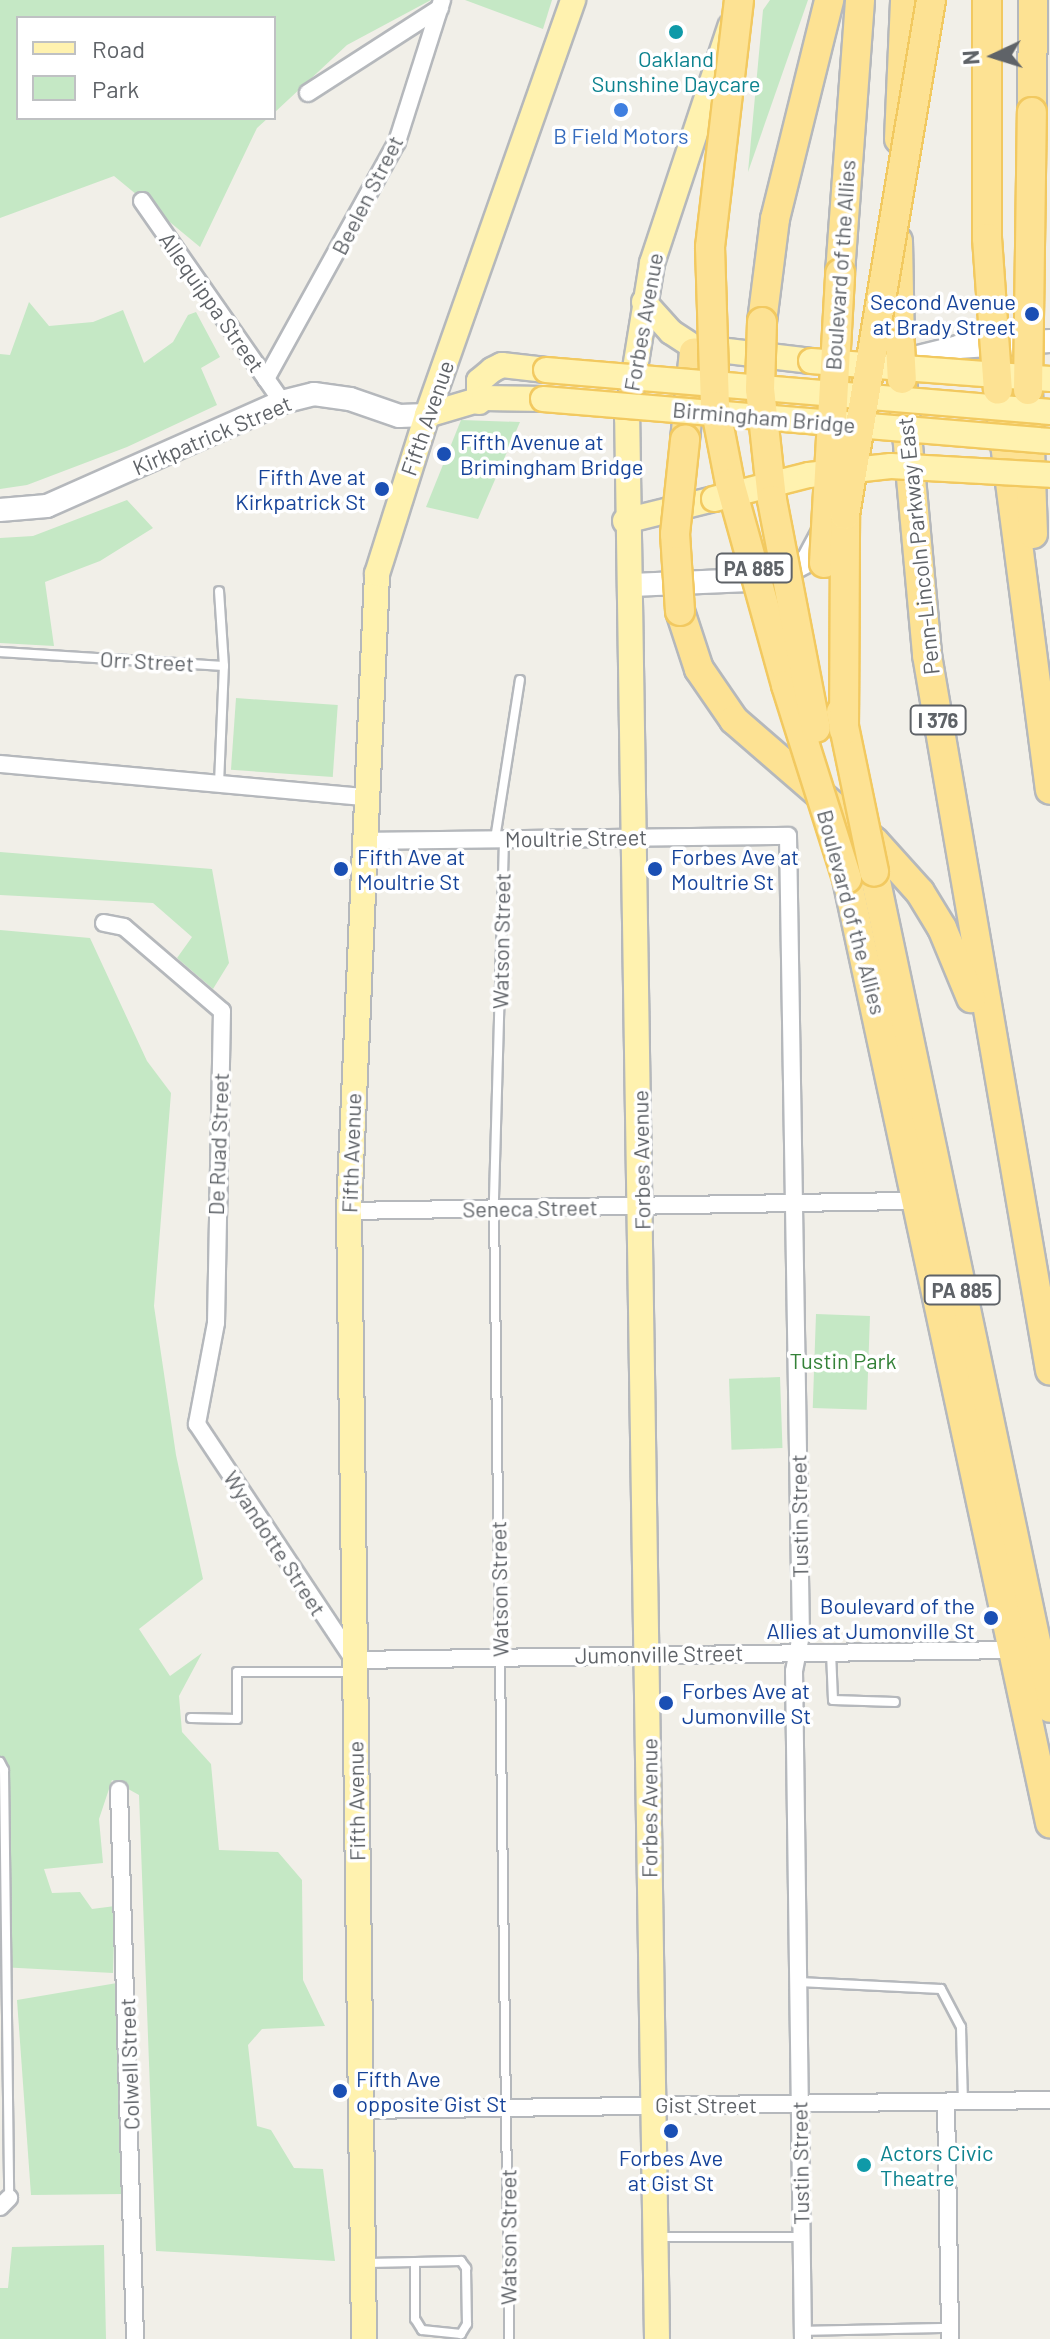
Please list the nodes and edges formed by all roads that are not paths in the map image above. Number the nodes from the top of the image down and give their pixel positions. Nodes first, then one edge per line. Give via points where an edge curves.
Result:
1 (573, 0) edge
2 (742, 0) edge
3 (829, 0) edge
4 (860, 0) edge
5 (905, 0) edge
6 (931, 0) edge
7 (987, 0) edge
8 (1033, 0) edge
9 (441, 4) edge
10 (308, 93) dead end
11 (142, 201) dead end
12 (710, 247) junction
13 (644, 302) junction
14 (1050, 341) edge
15 (266, 379) junction
16 (1039, 385) edge
17 (282, 402) junction
18 (479, 402) junction
19 (1050, 412) edge
20 (427, 415) junction
21 (1050, 441) edge
22 (1050, 475) edge
23 (0, 510) edge
24 (625, 521) junction
25 (632, 585) junction
26 (219, 591) dead end
27 (0, 652) edge
28 (224, 666) junction
29 (520, 680) dead end
30 (844, 730) junction
31 (0, 764) edge
32 (1049, 778) edge
33 (219, 784) junction
34 (364, 797) junction
35 (788, 836) joint
36 (636, 838) junction
37 (500, 839) junction
38 (365, 841) junction
39 (861, 875) junction
40 (104, 923) dead end
41 (993, 1059) junction
42 (903, 1201) dead end
43 (796, 1203) junction
44 (642, 1206) junction
45 (494, 1208) junction
46 (349, 1211) junction
47 (1050, 1370) edge
48 (197, 1424) joint
49 (1012, 1650) junction
50 (801, 1651) junction
51 (830, 1651) junction
52 (648, 1655) junction
53 (500, 1657) junction
54 (354, 1666) junction
55 (895, 1702) dead end
56 (1050, 1708) edge
57 (191, 1718) dead end
58 (0, 1762) edge
59 (119, 1790) dead end
60 (1050, 1823) edge
61 (798, 1982) junction
62 (1050, 2100) edge
63 (954, 2102) junction
64 (799, 2104) junction
65 (653, 2105) junction
66 (507, 2108) junction
67 (361, 2110) junction
68 (5, 2203) edge
69 (655, 2237) junction
70 (801, 2237) junction
71 (363, 2263) junction
72 (415, 2265) junction
73 (950, 2334) edge
74 (802, 2335) edge
75 (135, 2339) edge
76 (364, 2339) edge
77 (509, 2339) edge
78 (657, 2339) edge

1 - 20 main road, Fifth Avenue
2 - 12 highway, Boulevard of the Allies / PA 885, bridge
2 - 13 main road, Forbes Avenue via 710,78 661,229
3 - 39 highway, bridge via 775,219 760,389 772,500
4 - 30 highway, Boulevard of the Allies / PA 885, bridge via 824,507 826,602
5 - 41 highway, Penn-Lincoln Parkway East / I 376, bridge via 898,186 902,379 927,655
6 - 30 highway, bridge via 845,515
7 - 32 highway, bridge via 987,238 998,390
8 - 16 highway, bridge
9 - 10 street
9 - 15 street, Beelen Street via 397,142
11 - 15 street, Allequippa Street
12 - 39 highway, Boulevard of the Allies / PA 885, bridge via 712,380 724,456 786,685
12 - 41 highway, bridge via 675,534 680,611 699,669 734,720 875,842 920,892 952,950
13 - 16 main road, bridge via 681,340 723,354
13 - 24 main road, Forbes Avenue via 627,418
14 - 25 main road via 958,347 885,365 858,381 836,416 821,537 798,568 757,581
15 - 17 street, Allequippa Street
16 - 32 highway
17 - 20 main road, Kirkpatrick Street via 314,394 350,399 399,416
17 - 23 main road, Kirkpatrick Street via 47,506
18 - 19 main road, Birmingham Bridge, bridge via 479,381 502,365
18 - 20 main road, Birmingham Bridge
18 - 21 main road, Birmingham Bridge, bridge via 501,396
20 - 34 main road, Fifth Avenue via 377,574
22 - 24 main road, bridge via 891,466 809,475
24 - 25 main road, Forbes Avenue
25 - 36 main road, Forbes Avenue
26 - 28 lane
27 - 28 lane, Orr Street
28 - 33 lane, Orr Street
29 - 37 lane, Watson Street
30 - 39 highway, Boulevard of the Allies / PA 885, bridge
31 - 33 street
33 - 34 street
34 - 38 main road, Fifth Avenue
35 - 36 street, Moultrie Street
35 - 43 street, Tustin Street
36 - 37 street, Moultrie Street
36 - 44 main road, Forbes Avenue
37 - 38 street, Moultrie Street
37 - 45 lane, Watson Street
38 - 46 main road, Fifth Avenue
39 - 49 highway, Boulevard of the Allies / PA 885
39 - 56 highway, Boulevard of the Allies / PA 885
40 - 48 street, De Ruad Street via 124,927 222,1011 216,1323
41 - 47 highway, Penn-Lincoln Parkway East / I 376
42 - 43 street, Seneca Street
43 - 44 street, Seneca Street
43 - 50 street, Tustin Street
44 - 45 street, Seneca Street
44 - 52 main road, Forbes Avenue
45 - 46 street, Seneca Street
45 - 53 lane, Watson Street
46 - 54 main road, Fifth Avenue
48 - 54 street, Wyandotte Street
49 - 51 street, Jumonville Street
49 - 60 highway, Boulevard of the Allies / PA 885
50 - 51 street, Jumonville Street
50 - 52 street, Jumonville Street
50 - 61 street, Tustin Street via 794,1671
51 - 55 lane via 833,1700
52 - 53 street, Jumonville Street
52 - 65 main road, Forbes Avenue
53 - 54 street, Jumonville Street
53 - 66 lane, Watson Street
54 - 57 lane via 237,1672 237,1719
54 - 67 main road, Fifth Avenue
58 - 68 lane
59 - 75 street, Colwell Street
61 - 63 lane via 941,1989 961,2027
61 - 64 street, Tustin Street
62 - 63 street, Gist Street
63 - 64 street, Gist Street
63 - 73 street
64 - 65 street, Gist Street
64 - 70 street, Tustin Street
65 - 66 street, Gist Street
65 - 69 main road, Forbes Avenue
66 - 67 street, Gist Street
66 - 77 lane, Watson Street
67 - 71 main road, Fifth Avenue
69 - 70 lane
69 - 78 main road, Forbes Avenue
70 - 74 street, Tustin Street
71 - 72 lane
71 - 76 main road, Fifth Avenue
72 - 72 lane via 415,2319 422,2330 461,2334 467,2324 466,2268 461,2261
73 - 74 lane

